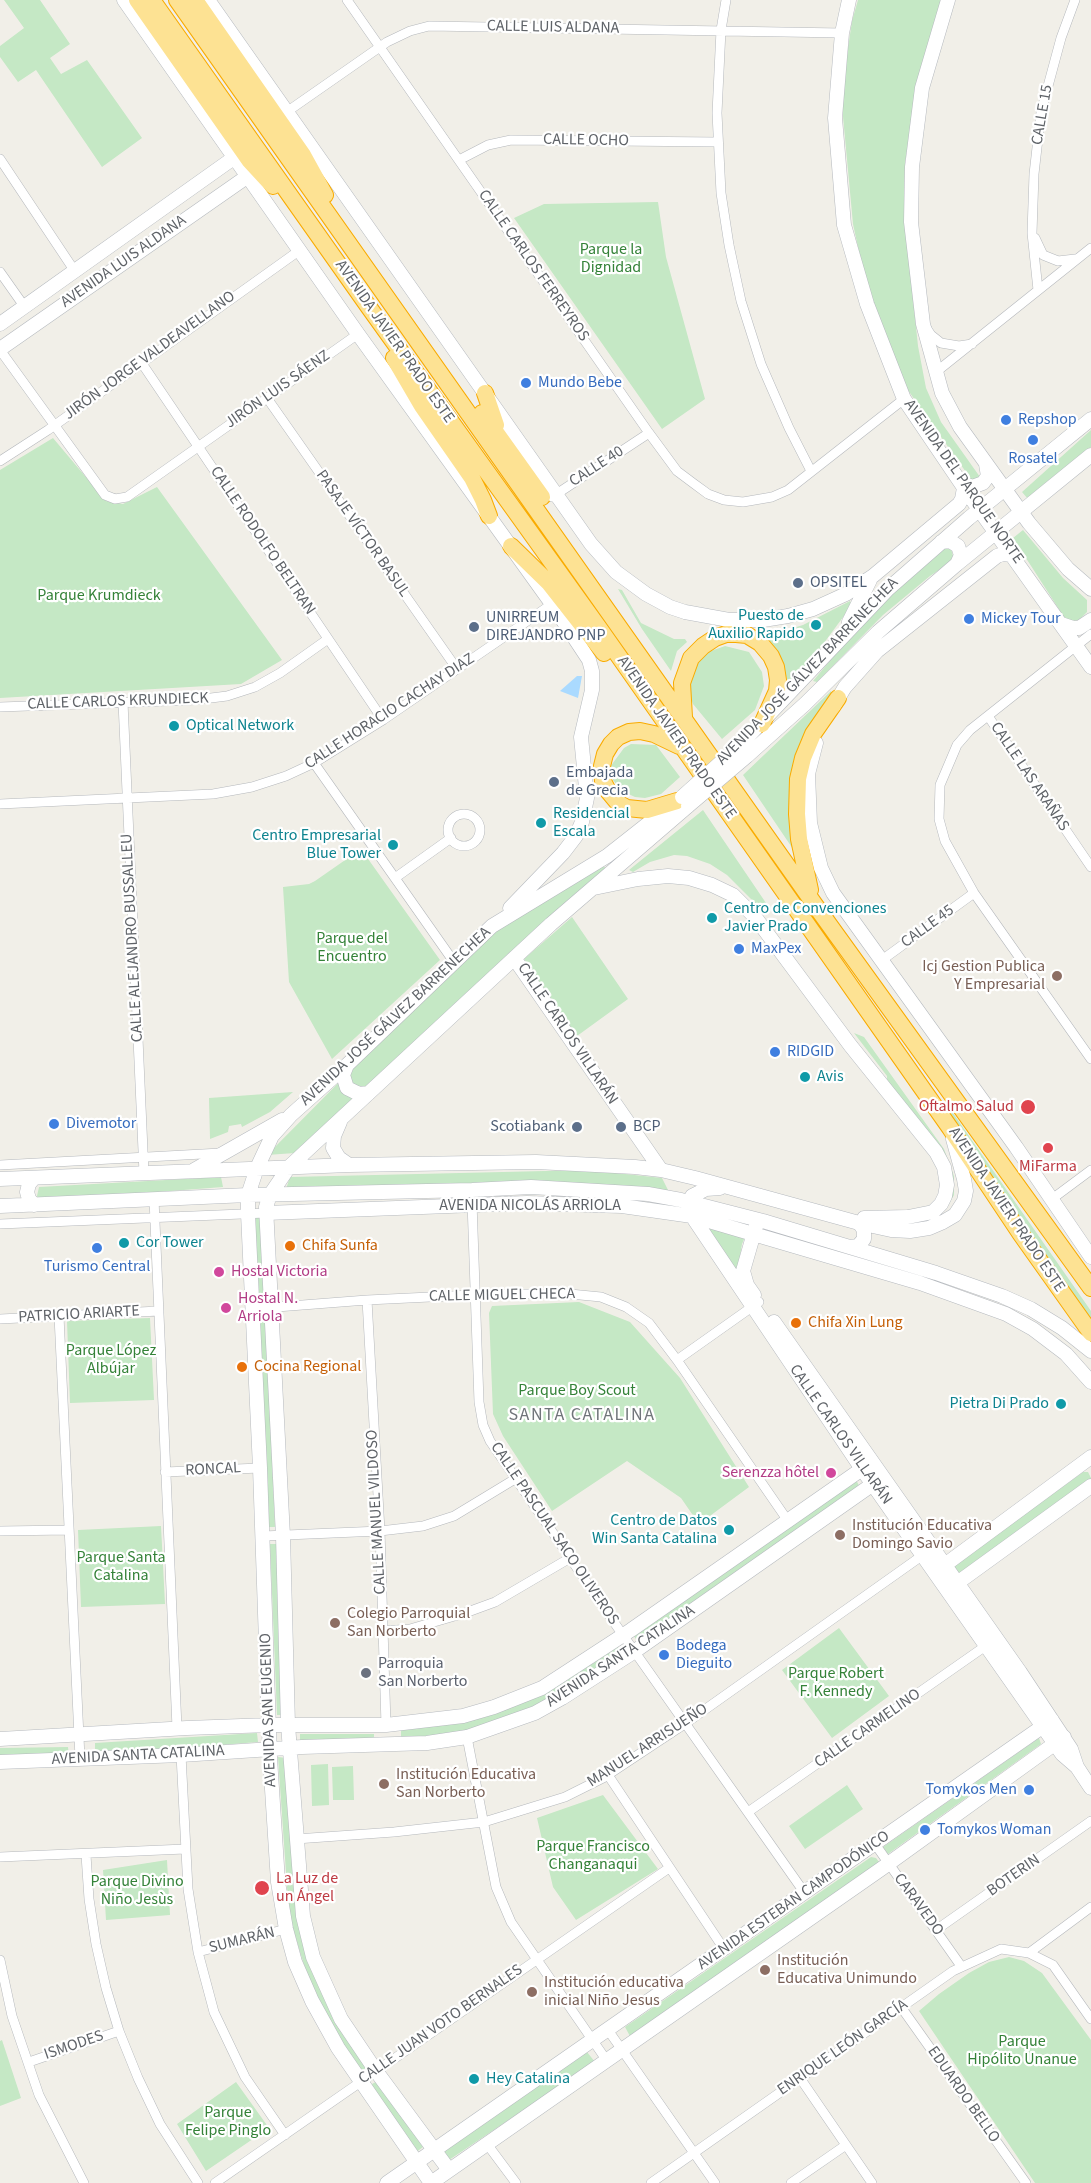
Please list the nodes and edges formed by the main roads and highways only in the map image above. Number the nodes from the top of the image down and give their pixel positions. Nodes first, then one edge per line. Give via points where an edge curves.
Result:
1 (124, 0) edge
2 (137, 0) edge
3 (152, 0) edge
4 (177, 0) edge
5 (195, 0) edge
6 (208, 0) edge
7 (849, 0) edge
8 (948, 0) edge
9 (235, 157) junction
10 (248, 176) junction
11 (297, 207) junction
12 (348, 241) junction
13 (368, 306) junction
14 (397, 312) junction
15 (0, 324) edge
16 (0, 349) edge
17 (485, 393) junction
18 (1091, 418) edge
19 (500, 437) junction
20 (510, 451) junction
21 (1091, 455) edge
22 (986, 464) junction
23 (542, 475) junction
24 (962, 485) junction
25 (1005, 488) junction
26 (550, 498) junction
27 (979, 509) junction
28 (1022, 512) junction
29 (489, 516) junction
30 (996, 532) junction
31 (941, 542) junction
32 (511, 546) junction
33 (928, 552) junction
34 (1012, 555) junction
35 (886, 564) junction
36 (957, 564) junction
37 (873, 576) junction
38 (1090, 589) edge
39 (953, 590) junction
40 (922, 595) junction
41 (1091, 620) edge
42 (1061, 624) junction
43 (620, 626) junction
44 (840, 639) junction
45 (877, 651) junction
46 (1091, 667) edge
47 (639, 686) junction
48 (838, 698) junction
49 (685, 721) junction
50 (762, 724) junction
51 (682, 748) junction
52 (743, 751) junction
53 (682, 802) junction
54 (592, 888) junction
55 (815, 905) junction
56 (492, 926) junction
57 (514, 958) junction
58 (347, 1065) junction
59 (369, 1093) junction
60 (291, 1115) junction
61 (344, 1115) junction
62 (950, 1128) junction
63 (536, 1162) junction
64 (568, 1164) junction
65 (350, 1165) junction
66 (289, 1167) junction
67 (256, 1168) junction
68 (661, 1170) junction
69 (193, 1171) junction
70 (34, 1178) junction
71 (4, 1179) edge
72 (531, 1187) junction
73 (733, 1188) junction
74 (567, 1189) junction
75 (248, 1195) junction
76 (270, 1195) junction
77 (472, 1197) junction
78 (688, 1202) junction
79 (34, 1205) junction
80 (3, 1206) edge
81 (266, 1213) junction
82 (692, 1216) junction
83 (840, 1219) junction
84 (762, 1221) junction
85 (859, 1223) junction
86 (754, 1233) junction
87 (850, 1247) junction
88 (1091, 1257) edge
89 (1091, 1288) edge
90 (755, 1304) junction
91 (1091, 1333) edge
92 (1091, 1351) edge
93 (1091, 1382) edge
94 (1090, 1461) edge
95 (867, 1466) junction
96 (878, 1481) junction
97 (1091, 1486) edge
98 (986, 1536) junction
99 (999, 1553) junction
100 (940, 1569) junction
101 (952, 1587) junction
102 (1048, 1723) junction
103 (269, 1725) junction
104 (288, 1725) junction
105 (0, 1739) edge
106 (1060, 1740) junction
107 (289, 1748) junction
108 (270, 1749) junction
109 (0, 1762) edge
110 (1091, 1788) edge
111 (434, 2150) junction
112 (416, 2162) junction
113 (449, 2170) junction
114 (387, 2183) edge
115 (431, 2183) edge

1 - 9 main road, AVENIDA JAVIER PRADO ESTE
2 - 11 highway via 249,160
3 - 11 highway, AVENIDA JAVIER PRADO ESTE
4 - 12 highway, AVENIDA JAVIER PRADO ESTE
5 - 12 highway via 303,156
6 - 17 main road
7 - 24 main road, AVENIDA DEL PARQUE NORTE via 842,33 835,118 844,225 867,304 904,399
8 - 22 main road, AVENIDA DEL PARQUE NORTE via 922,88 912,167 912,222 923,324 942,393
9 - 10 main road, AVENIDA JAVIER PRADO ESTE
9 - 15 main road, AVENIDA LUIS ALDANA
10 - 16 main road, AVENIDA LUIS ALDANA
10 - 29 main road, AVENIDA JAVIER PRADO ESTE
11 - 13 highway, AVENIDA JAVIER PRADO ESTE
12 - 14 highway, AVENIDA JAVIER PRADO ESTE
13 - 29 highway via 405,379 479,489
13 - 47 highway, AVENIDA JAVIER PRADO ESTE
14 - 19 highway via 436,348
14 - 43 highway, AVENIDA JAVIER PRADO ESTE
17 - 19 highway
17 - 23 main road
18 - 25 main road, AVENIDA JOSÉ GÁLVEZ BARRENECHEA
19 - 20 highway
20 - 23 highway
20 - 26 highway
21 - 28 main road, AVENIDA JOSÉ GÁLVEZ BARRENECHEA
22 - 24 main road via 988,476 983,483
22 - 25 main road, AVENIDA DEL PARQUE NORTE
23 - 26 main road
24 - 27 main road, AVENIDA DEL PARQUE NORTE
24 - 35 main road via 959,504
25 - 27 main road, AVENIDA JOSÉ GÁLVEZ BARRENECHEA
25 - 28 main road, AVENIDA DEL PARQUE NORTE
26 - 37 main road via 616,572 663,603 701,616 752,621 788,616 828,603
26 - 43 highway
27 - 30 main road, AVENIDA DEL PARQUE NORTE
27 - 31 main road, AVENIDA JOSÉ GÁLVEZ BARRENECHEA
28 - 30 main road, AVENIDA JOSÉ GÁLVEZ BARRENECHEA
28 - 38 main road, AVENIDA DEL PARQUE NORTE
29 - 32 main road, AVENIDA JAVIER PRADO ESTE
30 - 34 main road, AVENIDA DEL PARQUE NORTE
30 - 36 main road, AVENIDA JOSÉ GÁLVEZ BARRENECHEA
31 - 33 main road, AVENIDA JOSÉ GÁLVEZ BARRENECHEA
31 - 36 main road via 950,541 958,546 961,555
32 - 47 highway via 549,584 607,658
32 - 56 main road, AVENIDA JAVIER PRADO ESTE via 585,654 592,671 592,690 581,737 587,792 586,810 576,836
33 - 35 main road
33 - 44 main road, AVENIDA JOSÉ GÁLVEZ BARRENECHEA
34 - 39 main road via 996,556
34 - 42 main road, AVENIDA DEL PARQUE NORTE
35 - 37 main road
36 - 40 main road, AVENIDA JOSÉ GÁLVEZ BARRENECHEA
37 - 44 main road
39 - 40 main road
39 - 45 main road
40 - 45 main road
40 - 52 main road, AVENIDA JOSÉ GÁLVEZ BARRENECHEA via 805,704
41 - 42 main road via 1080,628
42 - 46 main road, AVENIDA DEL PARQUE NORTE
43 - 49 highway, AVENIDA JAVIER PRADO ESTE
44 - 50 main road, AVENIDA JOSÉ GÁLVEZ BARRENECHEA
45 - 48 main road
47 - 51 highway, AVENIDA JAVIER PRADO ESTE
48 - 55 highway via 809,741 797,788 799,839
48 - 88 main road via 816,741 809,768 808,808 820,868 833,893
49 - 50 highway via 682,683 691,658 714,638 736,634 760,643 776,667 777,691
49 - 55 highway, AVENIDA JAVIER PRADO ESTE
50 - 52 main road, AVENIDA JOSÉ GÁLVEZ BARRENECHEA
51 - 53 highway via 654,734 629,732 611,744 602,766 608,791 627,808 647,810
51 - 62 highway, AVENIDA JAVIER PRADO ESTE
52 - 53 main road, AVENIDA JOSÉ GÁLVEZ BARRENECHEA, bridge
53 - 54 main road, AVENIDA JOSÉ GÁLVEZ BARRENECHEA
53 - 56 main road, AVENIDA JOSÉ GÁLVEZ BARRENECHEA via 607,856
54 - 57 main road, AVENIDA JOSÉ GÁLVEZ BARRENECHEA
54 - 83 main road, AVENIDA JAVIER PRADO ESTE via 668,876 720,888 739,900 936,1152 947,1185 938,1208 908,1217
55 - 89 highway, AVENIDA JAVIER PRADO ESTE
56 - 58 main road, AVENIDA JOSÉ GÁLVEZ BARRENECHEA
57 - 59 main road, AVENIDA JOSÉ GÁLVEZ BARRENECHEA
57 - 68 main road, CALLE CARLOS VILLARÁN
58 - 59 main road via 343,1075 347,1088 359,1094
58 - 60 main road, AVENIDA JOSÉ GÁLVEZ BARRENECHEA
59 - 61 main road, AVENIDA JOSÉ GÁLVEZ BARRENECHEA
60 - 67 main road, AVENIDA JOSÉ GÁLVEZ BARRENECHEA via 272,1136
60 - 69 main road
61 - 65 main road via 333,1144 339,1158
61 - 66 main road, AVENIDA JOSÉ GÁLVEZ BARRENECHEA
62 - 85 main road via 966,1191 955,1215 935,1226 910,1231
62 - 91 highway, AVENIDA JAVIER PRADO ESTE
63 - 64 main road
63 - 65 main road
63 - 72 main road via 543,1177
64 - 68 main road
64 - 74 main road via 560,1176
65 - 66 main road
66 - 67 main road
66 - 76 main road, AVENIDA JOSÉ GÁLVEZ BARRENECHEA
67 - 69 main road
67 - 75 main road, AVENIDA JOSÉ GÁLVEZ BARRENECHEA
68 - 73 main road
69 - 70 main road
70 - 71 main road
70 - 79 main road via 27,1192
71 - 80 main road via 13,1192 11,1200
72 - 74 main road, AVENIDA NICOLÁS ARRIOLA
72 - 77 main road, AVENIDA NICOLÁS ARRIOLA
73 - 78 main road via 703,1190
73 - 83 main road
74 - 78 main road, AVENIDA NICOLÁS ARRIOLA via 648,1194
75 - 76 main road, AVENIDA NICOLÁS ARRIOLA
75 - 79 main road, AVENIDA NICOLÁS ARRIOLA
75 - 103 main road, AVENIDA SAN EUGENIO
76 - 77 main road, AVENIDA NICOLÁS ARRIOLA
76 - 81 main road, AVENIDA SAN EUGENIO
77 - 81 main road, AVENIDA NICOLÁS ARRIOLA
77 - 82 main road, AVENIDA NICOLÁS ARRIOLA via 622,1206
78 - 82 main road, CALLE CARLOS VILLARÁN
78 - 84 main road, AVENIDA NICOLÁS ARRIOLA
79 - 80 main road, AVENIDA NICOLÁS ARRIOLA
81 - 104 main road, AVENIDA SAN EUGENIO via 283,1536
82 - 86 main road, AVENIDA NICOLÁS ARRIOLA
82 - 90 main road, CALLE CARLOS VILLARÁN
83 - 85 main road
84 - 86 main road, CALLE CARLOS VILLARÁN
84 - 87 main road, AVENIDA NICOLÁS ARRIOLA
85 - 87 main road via 864,1239 858,1246
86 - 90 main road, CALLE CARLOS VILLARÁN via 743,1271
86 - 93 main road, AVENIDA NICOLÁS ARRIOLA via 920,1283 1006,1314 1066,1354
87 - 92 main road, AVENIDA NICOLÁS ARRIOLA via 1002,1296 1062,1328
90 - 95 main road, CALLE CARLOS VILLARÁN
94 - 98 main road
95 - 96 main road, CALLE CARLOS VILLARÁN
95 - 104 main road, AVENIDA SANTA CATALINA via 542,1688 463,1716 386,1725
96 - 100 main road, CALLE CARLOS VILLARÁN
96 - 100 main road, CALLE CARLOS VILLARÁN via 923,1555
96 - 107 main road, AVENIDA SANTA CATALINA via 635,1651 535,1713 467,1737 427,1743
97 - 99 main road
98 - 99 main road via 989,1547
98 - 100 main road
99 - 101 main road
100 - 101 main road, CALLE CARLOS VILLARÁN
101 - 102 main road, CALLE CARLOS VILLARÁN
101 - 102 main road, CALLE CARLOS VILLARÁN via 987,1646
102 - 106 main road, CALLE CARLOS VILLARÁN
102 - 111 main road, AVENIDA ESTEBAN CAMPODÓNICO
103 - 104 main road, AVENIDA SANTA CATALINA
103 - 105 main road, AVENIDA SANTA CATALINA
103 - 108 main road, AVENIDA SAN EUGENIO
104 - 107 main road, AVENIDA SAN EUGENIO
106 - 110 main road, CALLE CARLOS VILLARÁN via 1071,1749
106 - 113 main road, AVENIDA ESTEBAN CAMPODÓNICO
107 - 108 main road, AVENIDA SANTA CATALINA
107 - 111 main road, AVENIDA SAN EUGENIO via 303,1917 313,1957 341,2019
108 - 109 main road, AVENIDA SANTA CATALINA
108 - 112 main road, AVENIDA SAN EUGENIO via 278,1882 295,1962 338,2048
111 - 112 main road, AVENIDA ESTEBAN CAMPODÓNICO
111 - 113 main road, AVENIDA SAN EUGENIO
112 - 114 main road, AVENIDA ESTEBAN CAMPODÓNICO
112 - 115 main road, AVENIDA SAN EUGENIO
113 - 115 main road, AVENIDA ESTEBAN CAMPODÓNICO

